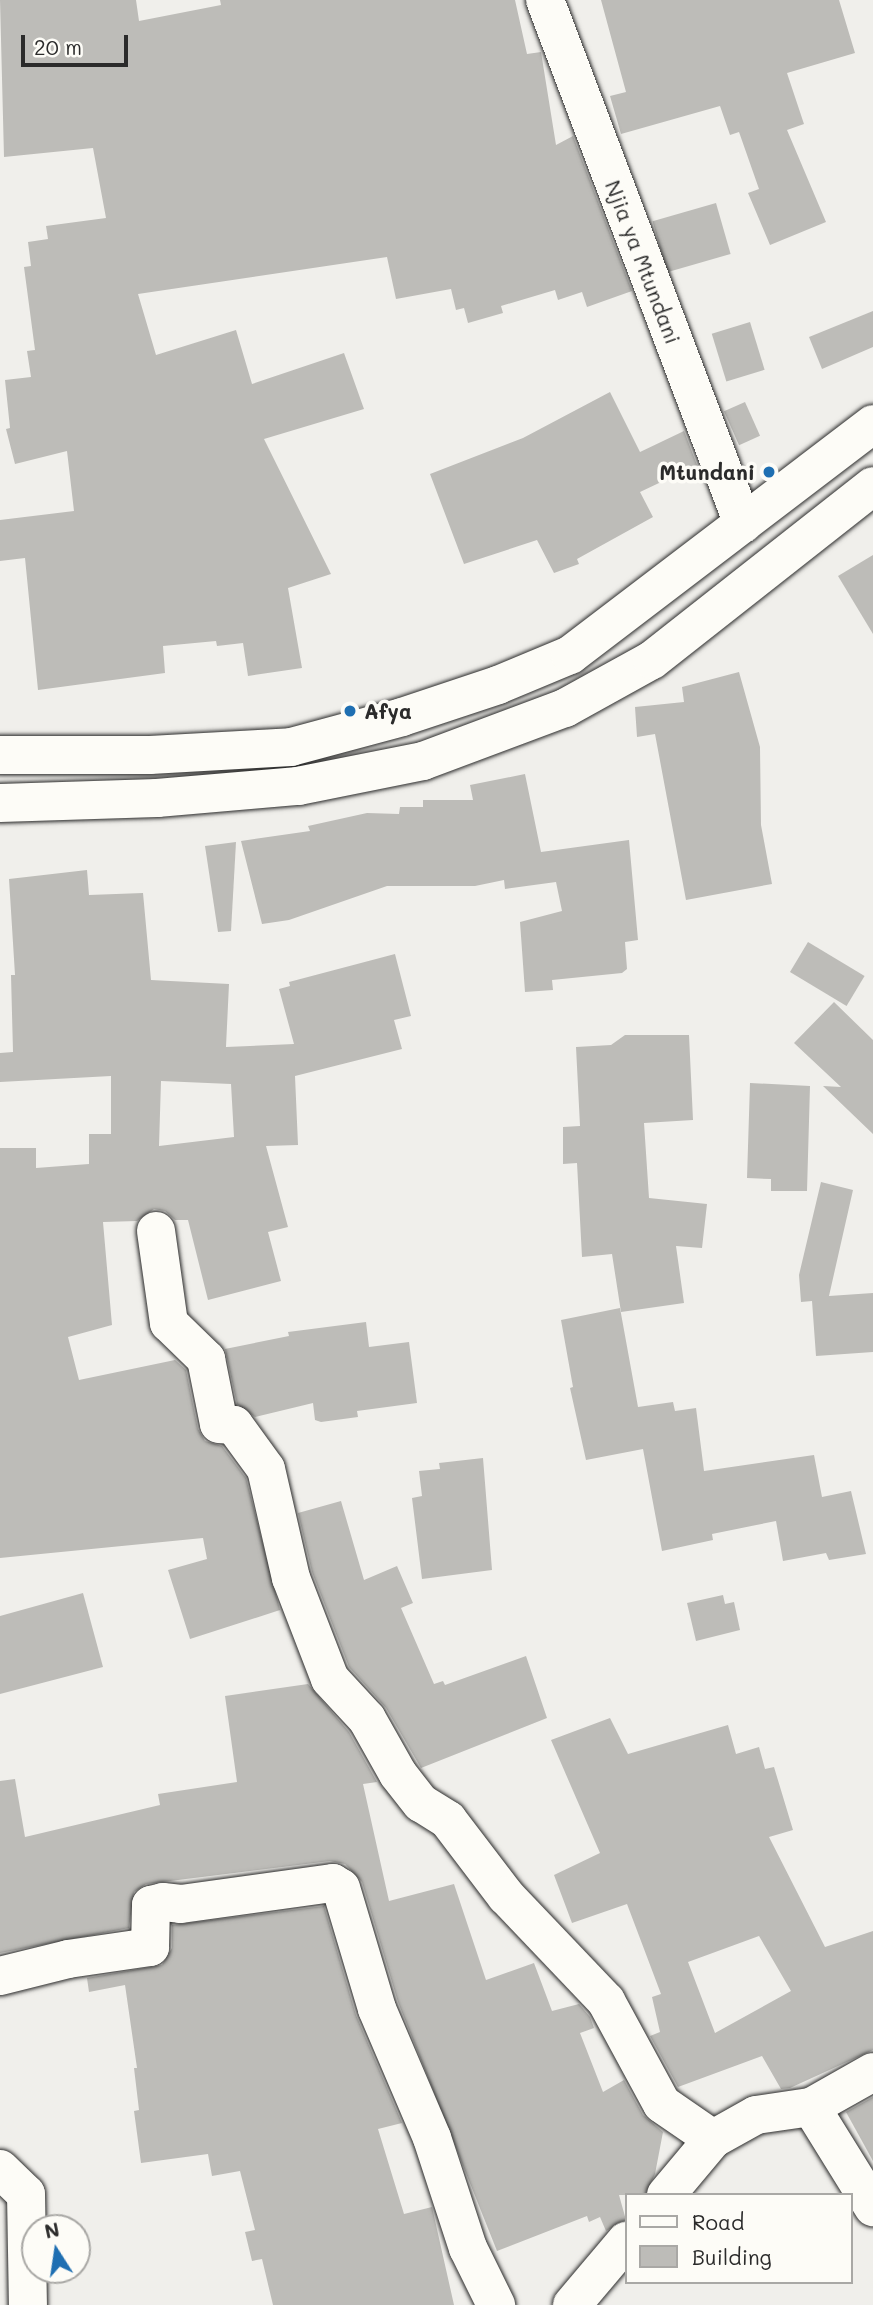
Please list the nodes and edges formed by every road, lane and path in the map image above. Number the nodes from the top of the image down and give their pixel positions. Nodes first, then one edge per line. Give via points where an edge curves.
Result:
1 (545, 0) edge
2 (873, 424) edge
3 (873, 486) edge
4 (743, 524) junction
5 (0, 755) edge
6 (0, 803) edge
7 (156, 1231) dead end
8 (0, 1976) edge
9 (873, 2072) edge
10 (811, 2107) junction
11 (713, 2139) junction
12 (0, 2169) edge
13 (668, 2193) edge
14 (873, 2207) edge
15 (624, 2243) edge
16 (27, 2305) edge
17 (496, 2305) edge
18 (572, 2305) edge

1 - 4 street, Njia ya Mtundani
2 - 4 street
3 - 6 street via 652,660 565,708 423,761 298,786 157,798
4 - 5 street via 570,655 402,717 291,747 150,755
7 - 11 street via 169,1323 206,1359 219,1424 234,1425 266,1469 291,1578 330,1679 367,1719 398,1774 421,1803 448,1820 506,1896 606,2001 662,2104
8 - 17 street via 150,1947 151,1905 333,1883 341,1888 377,2009 432,2138 468,2248
9 - 10 street
10 - 11 street via 756,2115
10 - 14 street
11 - 13 street
12 - 16 street via 26,2194
15 - 18 street

